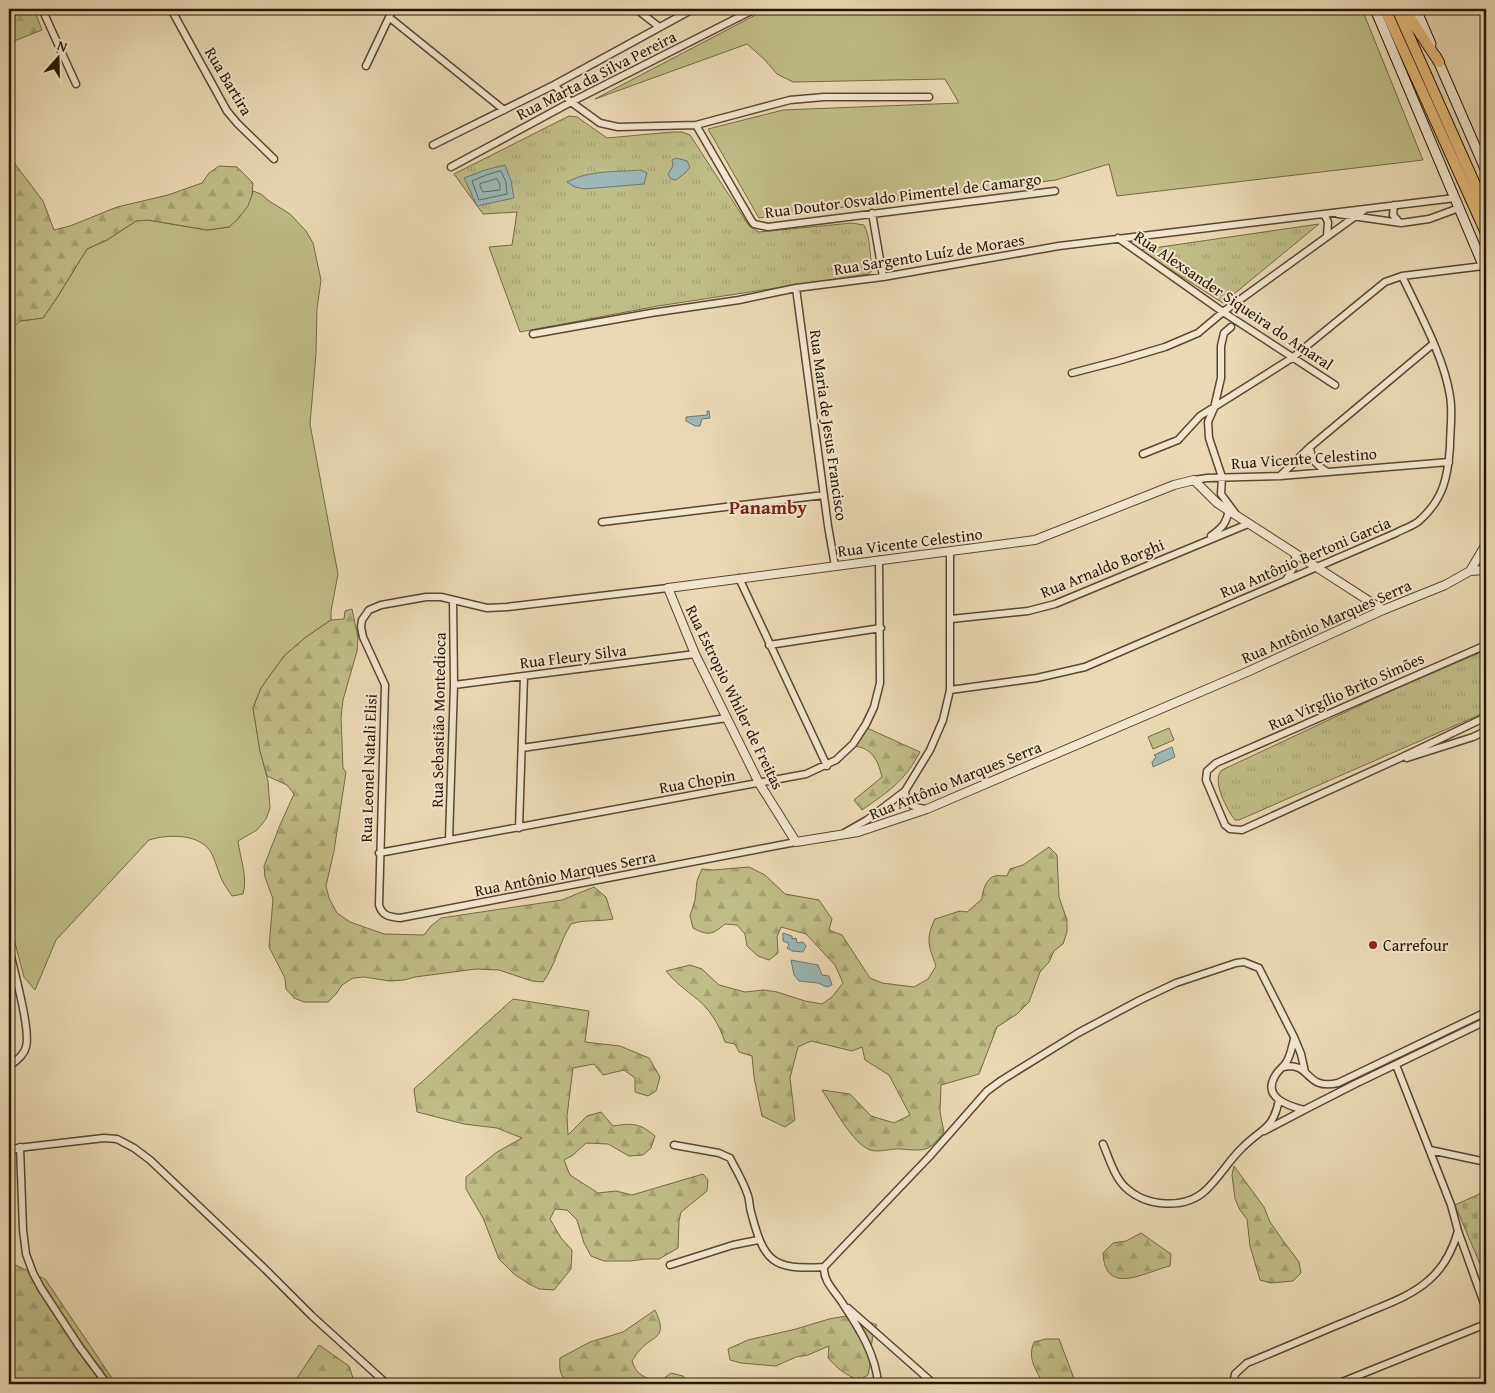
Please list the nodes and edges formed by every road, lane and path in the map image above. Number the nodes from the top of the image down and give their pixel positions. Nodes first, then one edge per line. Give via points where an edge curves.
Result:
1 (42, 9) edge
2 (171, 9) edge
3 (394, 9) edge
4 (636, 9) edge
5 (693, 9) edge
6 (755, 9) edge
7 (1375, 9) edge
8 (1385, 9) edge
9 (1397, 9) edge
10 (1404, 9) edge
11 (1416, 9) edge
12 (390, 18) junction
13 (658, 26) junction
14 (1439, 62) junction
15 (366, 66) dead end
16 (76, 84) dead end
17 (554, 85) junction
18 (929, 97) dead end
19 (571, 102) junction
20 (504, 110) junction
21 (696, 125) junction
22 (433, 145) dead end
23 (274, 159) dead end
24 (451, 167) dead end
25 (1486, 171) edge
26 (1055, 191) dead end
27 (1454, 198) junction
28 (1439, 200) junction
29 (1394, 205) junction
30 (1367, 207) junction
31 (1459, 208) junction
32 (1486, 209) edge
33 (872, 213) junction
34 (1328, 214) junction
35 (1353, 217) junction
36 (1435, 218) junction
37 (1401, 223) junction
38 (1486, 233) edge
39 (1327, 236) junction
40 (1118, 238) junction
41 (1485, 269) edge
42 (883, 276) junction
43 (1402, 276) junction
44 (796, 288) junction
45 (1223, 312) junction
46 (1231, 327) dead end
47 (533, 334) dead end
48 (1433, 344) junction
49 (1292, 358) junction
50 (1072, 373) dead end
51 (1335, 385) dead end
52 (1214, 408) junction
53 (1310, 447) junction
54 (1143, 454) dead end
55 (1449, 462) junction
56 (1327, 472) junction
57 (1280, 476) junction
58 (1222, 477) junction
59 (1194, 480) junction
60 (824, 496) junction
61 (1232, 512) junction
62 (602, 522) dead end
63 (1248, 524) junction
64 (1201, 542) junction
65 (1485, 550) edge
66 (950, 551) junction
67 (1294, 552) junction
68 (879, 560) junction
69 (835, 566) junction
70 (1317, 567) junction
71 (1486, 570) edge
72 (1470, 571) junction
73 (739, 578) junction
74 (1286, 580) junction
75 (668, 588) junction
76 (453, 600) junction
77 (369, 610) joint
78 (1382, 610) junction
79 (951, 619) junction
80 (881, 628) junction
81 (1486, 645) edge
82 (769, 646) junction
83 (696, 654) junction
84 (524, 676) junction
85 (454, 685) junction
86 (950, 690) junction
87 (1486, 717) edge
88 (727, 718) junction
89 (1486, 730) edge
90 (522, 748) junction
91 (1398, 759) junction
92 (827, 766) junction
93 (759, 783) junction
94 (905, 791) junction
95 (927, 810) junction
96 (519, 828) junction
97 (841, 835) junction
98 (449, 840) junction
99 (796, 842) junction
100 (379, 853) junction
101 (378, 905) joint
102 (9, 947) edge
103 (1486, 1012) edge
104 (1486, 1021) edge
105 (1294, 1037) junction
106 (1396, 1065) junction
107 (9, 1067) edge
108 (1283, 1067) junction
109 (1305, 1072) junction
110 (1279, 1100) junction
111 (1304, 1110) junction
112 (1257, 1135) junction
113 (1102, 1144) dead end
114 (674, 1145) dead end
115 (20, 1147) junction
116 (9, 1149) edge
117 (1430, 1150) junction
118 (1486, 1162) edge
119 (1458, 1231) junction
120 (758, 1240) junction
121 (670, 1265) dead end
122 (824, 1267) junction
123 (843, 1304) junction
124 (1486, 1309) edge
125 (1486, 1324) edge
126 (107, 1384) edge
127 (387, 1384) edge
128 (878, 1384) edge
129 (934, 1384) edge
130 (1233, 1384) edge
131 (1337, 1384) edge

1 - 16 street
2 - 23 street, Rua Bartira via 228,111
3 - 12 street
4 - 13 street
5 - 13 street, Rua Marta da Silva Pereira
6 - 19 street, Rua Marta da Silva Pereira
7 - 27 main road
8 - 38 main road
9 - 32 main road
10 - 14 main road
11 - 14 main road
12 - 15 street
12 - 20 street
13 - 17 street, Rua Marta da Silva Pereira
14 - 25 main road
17 - 19 street
17 - 20 street, Rua Marta da Silva Pereira
18 - 21 street via 790,100
19 - 21 street via 609,126
19 - 24 street, Rua Marta da Silva Pereira
20 - 22 street, Rua Marta da Silva Pereira
21 - 33 street, Rua Doutor Osvaldo Pimentel de Camargo via 754,224 768,227
26 - 33 street, Rua Doutor Osvaldo Pimentel de Camargo
27 - 28 street, Rua Sargento Luíz de Moraes
27 - 31 main road
28 - 29 street, Rua Sargento Luíz de Moraes
28 - 36 street via 1442,210
29 - 30 street, Rua Sargento Luíz de Moraes
29 - 37 street via 1393,215
30 - 34 street, Rua Sargento Luíz de Moraes
30 - 35 street
31 - 36 street, Rua Sargento Luíz de Moraes
31 - 41 main road
33 - 42 street
34 - 35 street, Rua Sargento Luíz de Moraes
34 - 39 street
34 - 40 street, Rua Sargento Luíz de Moraes
35 - 37 street, Rua Sargento Luíz de Moraes
35 - 39 street
36 - 37 street, Rua Sargento Luíz de Moraes
39 - 45 street
40 - 42 street, Rua Sargento Luíz de Moraes
40 - 45 street, Rua Alexsander Siqueira do Amaral
41 - 43 street
42 - 44 street, Rua Sargento Luíz de Moraes
43 - 48 street, Rua Antônio Bertoni Garcia
43 - 49 street via 1385,282
44 - 47 street, Rua Sargento Luíz de Moraes
44 - 60 street, Rua Maria de Jesus Francisco
45 - 49 street, Rua Alexsander Siqueira do Amaral
45 - 50 street via 1198,333 1182,341
46 - 52 street via 1224,334 1221,346 1221,378
48 - 53 street
48 - 55 street, Rua Antônio Bertoni Garcia via 1450,397
49 - 51 street, Rua Alexsander Siqueira do Amaral
49 - 52 street
52 - 54 street via 1194,422 1178,440
52 - 58 street via 1208,422
53 - 56 street via 1315,464
53 - 57 street
55 - 56 street, Rua Vicente Celestino
55 - 70 street, Rua Antônio Bertoni Garcia via 1445,486 1419,521
56 - 57 street, Rua Vicente Celestino
57 - 58 street, Rua Vicente Celestino
58 - 59 street, Rua Vicente Celestino
58 - 61 street via 1221,494
59 - 61 street via 1217,503
59 - 66 street, Rua Vicente Celestino via 1035,540
60 - 62 street
60 - 69 street, Rua Maria de Jesus Francisco
61 - 63 street
61 - 64 street, Rua Arnaldo Borghi via 1222,528
63 - 64 street, Rua Arnaldo Borghi
63 - 67 street
64 - 79 street, Rua Arnaldo Borghi via 1056,604 1028,611
65 - 72 street
66 - 68 street, Rua Vicente Celestino
66 - 79 street
67 - 70 street
67 - 74 street via 1295,565
68 - 69 street, Rua Vicente Celestino
68 - 80 street, Rua Chopin
69 - 73 street, Rua Vicente Celestino
70 - 74 street, Rua Antônio Bertoni Garcia
70 - 78 street
71 - 72 street, Rua Antônio Marques Serra
72 - 78 street, Rua Antônio Marques Serra via 1445,585
73 - 75 street, Rua Vicente Celestino
73 - 82 street
74 - 86 street, Rua Antônio Bertoni Garcia via 1085,666 1037,678
75 - 76 street, Rua Vicente Celestino via 507,607 480,607
75 - 83 street, Rua Estropio Whiler de Freitas
76 - 77 street, Rua Vicente Celestino via 426,598
76 - 85 street, Rua Sebastião Montedioca
77 - 100 street, Rua Leonel Natali Elisi via 362,620 363,637 385,685
78 - 95 street, Rua Antônio Marques Serra
79 - 86 street
80 - 82 street
80 - 92 street, Rua Chopin via 880,683 874,707 853,744
81 - 91 street, Rua Virgílio Brito Simões via 1216,763 1207,771 1206,780 1225,825 1242,830
82 - 92 street
83 - 84 street, Rua Fleury Silva
83 - 88 street, Rua Estropio Whiler de Freitas
84 - 85 street, Rua Fleury Silva
84 - 90 street
85 - 98 street, Rua Sebastião Montedioca
86 - 94 street via 936,738
87 - 91 street
88 - 90 street
88 - 93 street, Rua Estropio Whiler de Freitas
89 - 91 street via 1411,758
90 - 96 street
92 - 93 street, Rua Chopin via 806,774
93 - 96 street, Rua Chopin
93 - 99 street, Rua Estropio Whiler de Freitas
94 - 95 street via 908,803
94 - 97 street
95 - 97 street, Rua Antônio Marques Serra via 875,828
96 - 98 street, Rua Chopin
97 - 99 street, Rua Antônio Marques Serra
98 - 100 street, Rua Chopin
99 - 101 street, Rua Antônio Marques Serra via 400,918 388,916
100 - 101 street, Rua Leonel Natali Elisi
102 - 107 street via 27,1039 22,1055
103 - 109 street via 1338,1083 1319,1084
104 - 106 street
105 - 108 street
105 - 109 street
105 - 122 street via 1259,968 1244,962 1176,983 1140,1000 1018,1068 988,1091
106 - 111 street
106 - 117 street
108 - 109 street via 1294,1066
108 - 110 street via 1276,1073 1272,1085
110 - 111 street
110 - 112 street via 1274,1118
111 - 112 street
112 - 113 street via 1242,1147 1205,1191 1194,1199 1170,1204 1144,1200 1125,1187
114 - 120 street via 720,1153 730,1158 748,1194
115 - 116 street
115 - 126 street via 23,1230 32,1273
115 - 127 street via 104,1138 117,1139 134,1148
117 - 118 street
117 - 119 street
119 - 124 street
119 - 130 street via 1444,1261 1419,1288 1247,1363 1235,1374
120 - 121 street
120 - 122 street via 768,1255 783,1265
122 - 123 street via 826,1280
123 - 128 street via 872,1354
123 - 129 street
125 - 131 street

